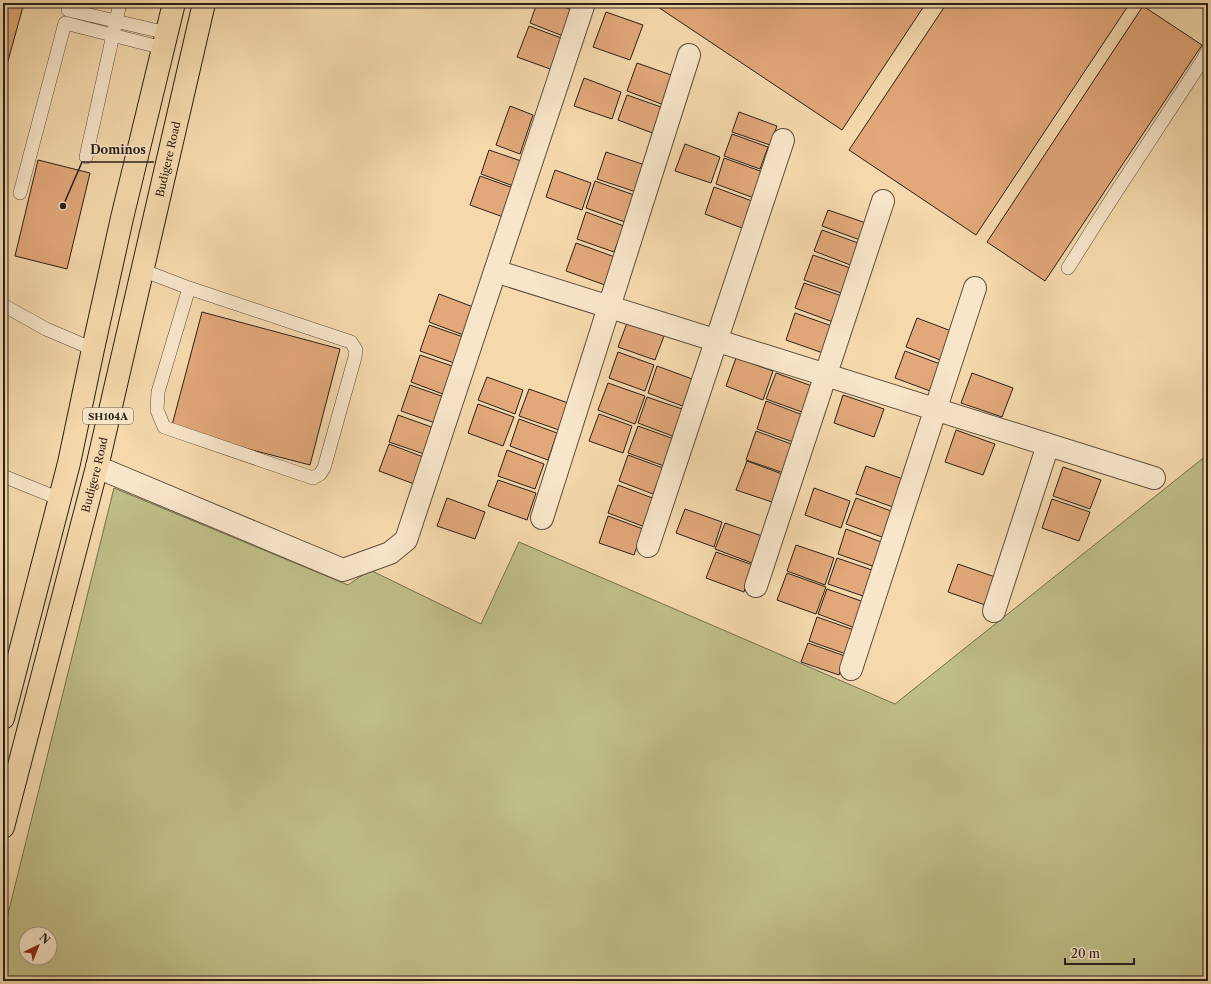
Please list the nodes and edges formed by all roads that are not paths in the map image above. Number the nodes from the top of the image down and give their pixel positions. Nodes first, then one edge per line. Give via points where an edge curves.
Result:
1 (120, 3) edge
2 (174, 3) edge
3 (204, 3) edge
4 (584, 3) edge
5 (69, 6) edge
6 (116, 21) junction
7 (65, 24) junction
8 (113, 35) junction
9 (165, 40) junction
10 (1208, 50) edge
11 (690, 55) dead end
12 (783, 140) dead end
13 (86, 157) dead end
14 (20, 193) dead end
15 (883, 201) dead end
16 (1068, 268) dead end
17 (142, 270) junction
18 (495, 271) junction
19 (189, 288) junction
20 (975, 288) dead end
21 (3, 305) edge
22 (609, 307) junction
23 (716, 341) junction
24 (93, 349) junction
25 (825, 375) junction
26 (935, 410) junction
27 (1048, 445) junction
28 (97, 467) junction
29 (3, 476) edge
30 (1154, 478) dead end
31 (60, 499) junction
32 (542, 518) dead end
33 (648, 546) dead end
34 (756, 586) dead end
35 (994, 611) dead end
36 (852, 669) dead end
37 (3, 718) edge
38 (3, 827) edge

1 - 6 lane
2 - 9 main road, SH104A
3 - 17 main road, Budigere Road / SH104A
4 - 18 street
5 - 6 lane
5 - 7 lane
6 - 8 lane
6 - 9 lane
7 - 8 lane
7 - 14 lane
8 - 9 lane
8 - 13 lane
9 - 24 main road, SH104A
10 - 16 lane
11 - 22 street
12 - 23 street
15 - 25 street
17 - 19 lane
17 - 28 main road, Budigere Road / SH104A
18 - 22 street
18 - 28 street via 406,540 390,553 343,570
19 - 19 lane via 351,342 356,350 355,357 324,468 320,474 313,478 164,427 157,410 158,392
20 - 26 street
21 - 24 lane via 46,329
22 - 23 street
22 - 32 street
23 - 25 street
23 - 33 street
24 - 31 main road, SH104A
25 - 26 street
25 - 34 street
26 - 27 street
26 - 36 street
27 - 30 street
27 - 35 street
28 - 38 main road, Budigere Road / SH104A
29 - 31 lane
31 - 37 main road, SH104A

